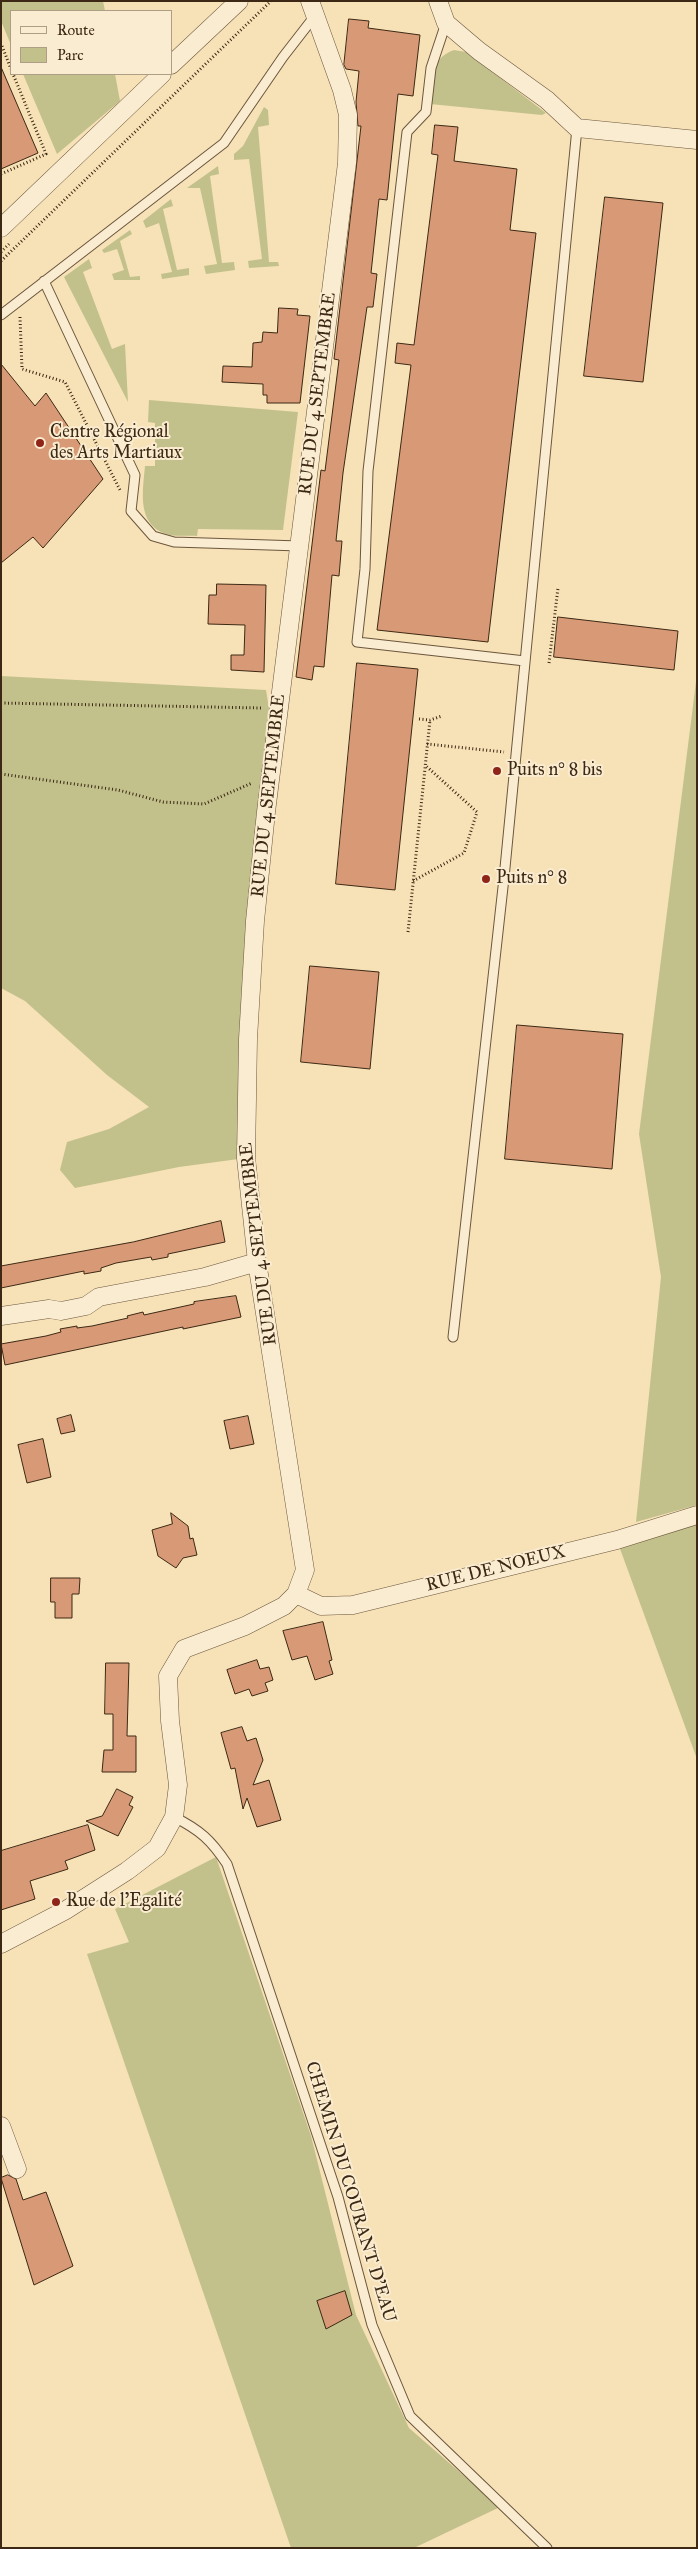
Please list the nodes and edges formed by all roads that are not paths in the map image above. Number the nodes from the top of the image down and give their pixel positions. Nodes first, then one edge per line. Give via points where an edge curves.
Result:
1 (239, 1) edge
2 (438, 1) edge
3 (312, 9) edge
4 (446, 23) junction
5 (172, 64) edge
6 (161, 75) edge
7 (577, 128) junction
8 (697, 140) edge
9 (1, 228) edge
10 (44, 281) junction
11 (1, 315) edge
12 (300, 546) junction
13 (525, 661) junction
14 (258, 1262) junction
15 (1, 1316) edge
16 (453, 1337) dead end
17 (697, 1515) edge
18 (296, 1594) junction
19 (174, 1817) junction
20 (1, 1944) edge
21 (1, 2126) edge
22 (17, 2169) dead end
23 (548, 2548) edge

1 - 5 street
2 - 4 street
3 - 10 lane via 289,49 224,143
3 - 12 street, RUE DU 4 SEPTEMBRE via 348,115 347,163
4 - 7 street via 547,100
4 - 13 lane via 431,68 426,112 407,132 368,471 365,569 357,642
6 - 9 street
7 - 8 street
7 - 13 lane
10 - 11 lane
10 - 12 lane via 135,475 131,511 153,536 174,542
12 - 14 street, RUE DU 4 SEPTEMBRE via 278,708 255,921 248,1040 246,1158
13 - 16 lane
14 - 15 street via 205,1277 99,1297 86,1306
14 - 18 street, RUE DU 4 SEPTEMBRE via 305,1570
17 - 18 street, RUE DE NOEUX via 617,1540 353,1605 321,1606
18 - 19 street via 284,1606 245,1626 184,1649 168,1676 178,1785
19 - 20 street via 157,1848 127,1871 66,1910
19 - 23 lane, CHEMIN DU COURANT D'EAU via 213,1843 227,1864 338,2197 372,2325 410,2416
21 - 22 street

